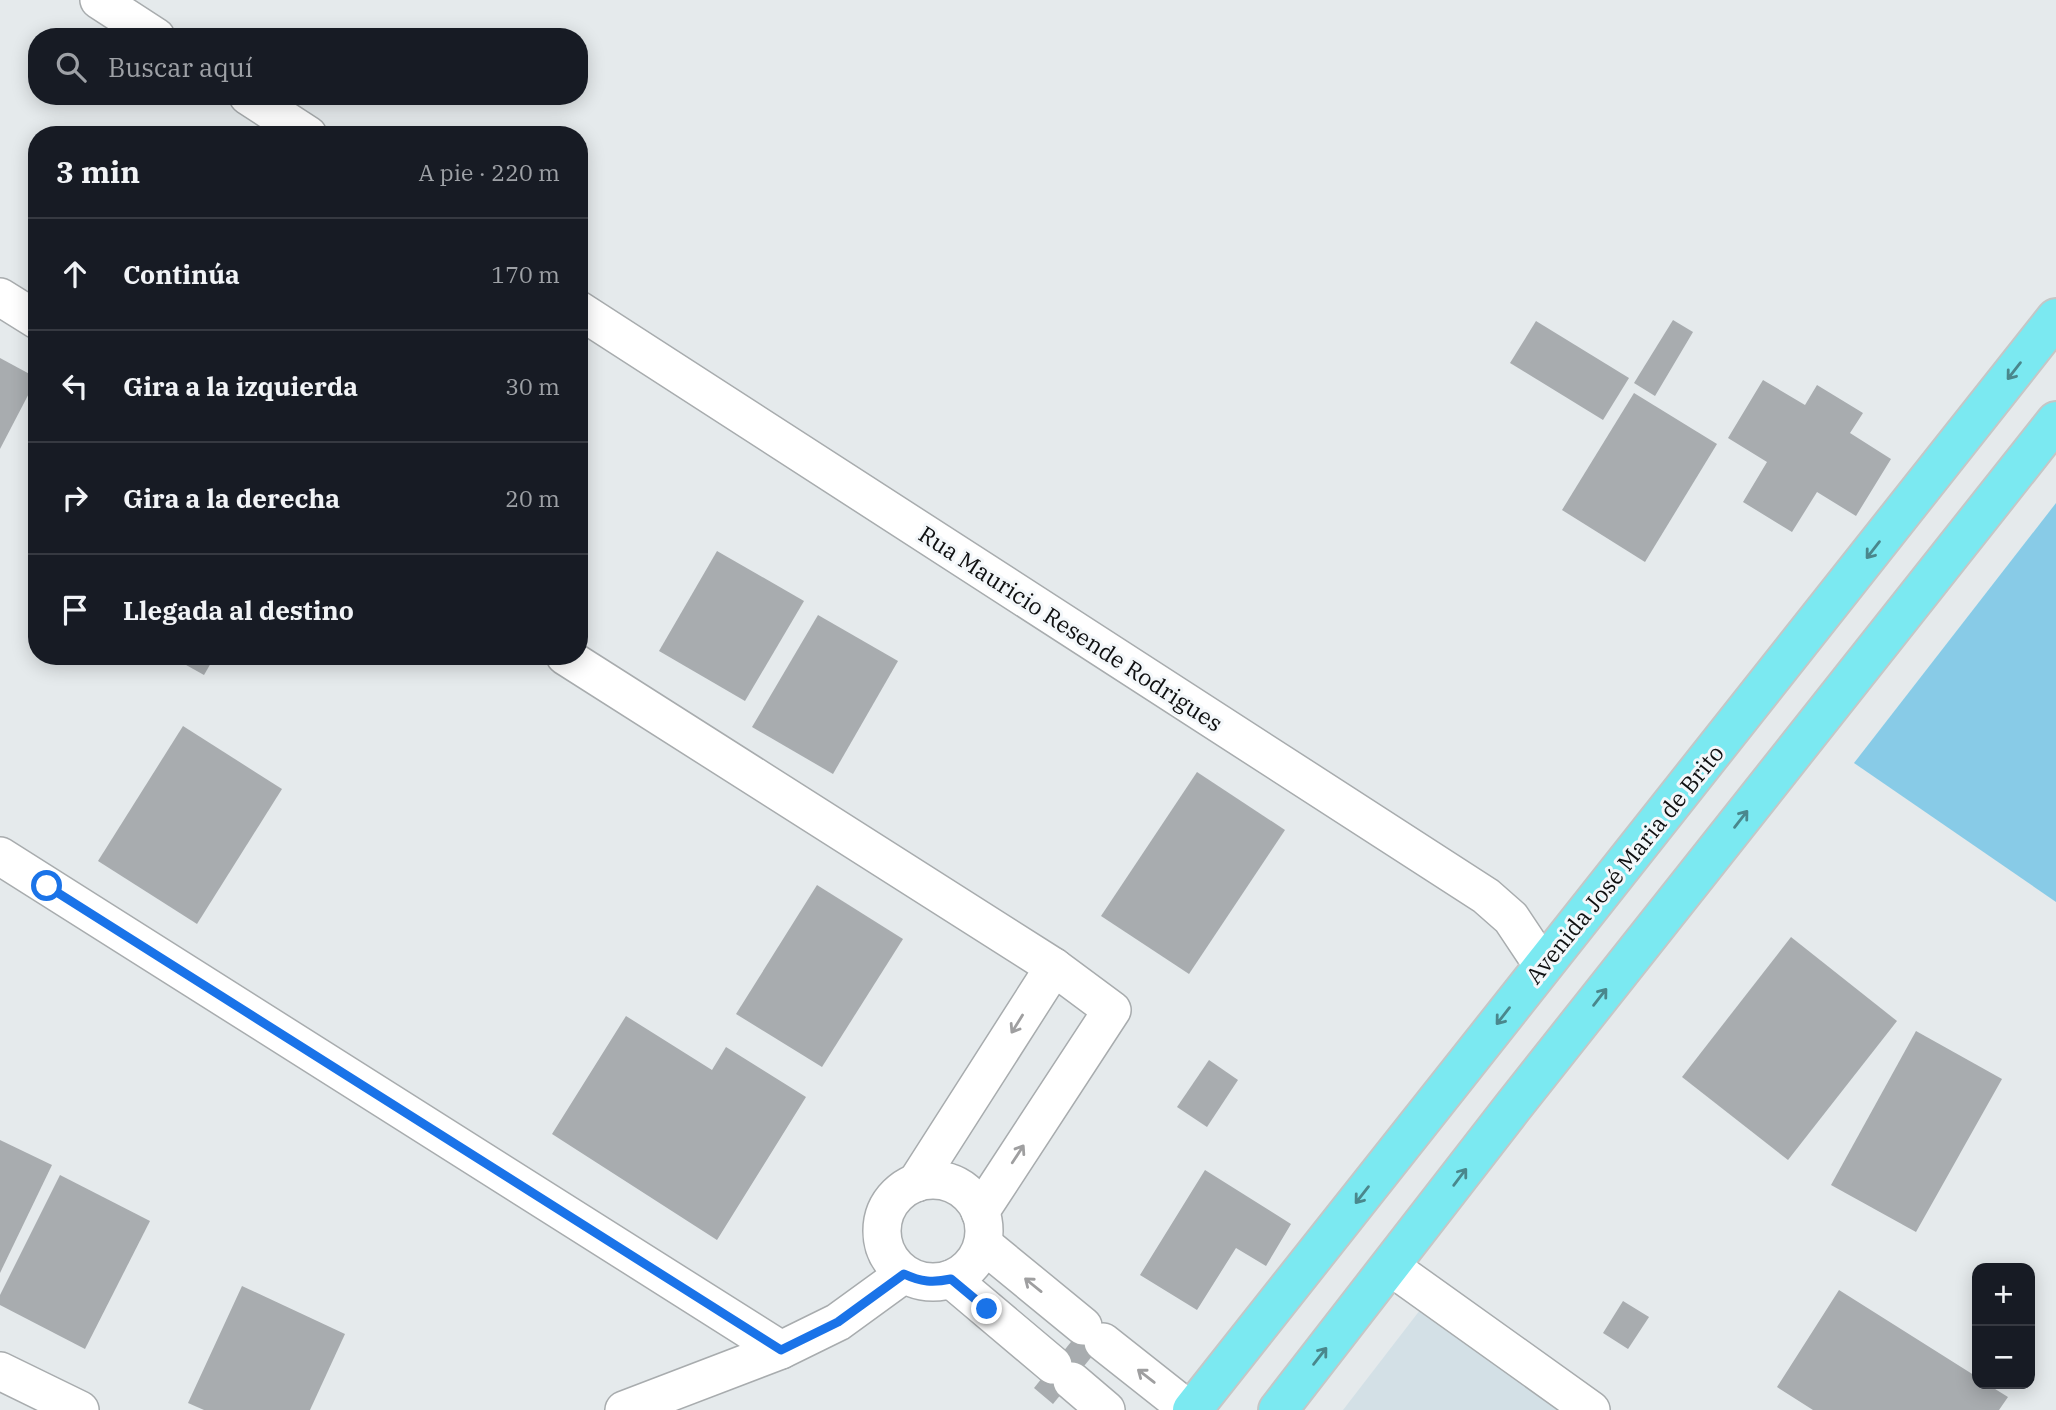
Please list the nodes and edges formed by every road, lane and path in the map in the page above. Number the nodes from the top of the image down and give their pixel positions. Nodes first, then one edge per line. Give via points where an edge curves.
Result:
1 (99, 0) edge
2 (142, 28) edge
3 (262, 105) edge
4 (294, 126) edge
5 (0, 297) edge
6 (28, 314) edge
7 (588, 316) edge
8 (2056, 318) edge
9 (2056, 421) edge
10 (579, 665) edge
11 (0, 856) edge
12 (1543, 966) junction
13 (1054, 967) junction
14 (916, 1183) junction
15 (981, 1228) junction
16 (1391, 1267) junction
17 (904, 1274) junction
18 (951, 1279) junction
19 (1086, 1328) junction
20 (781, 1350) junction
21 (1055, 1366) junction
22 (0, 1371) edge
23 (80, 1410) edge
24 (624, 1410) edge
25 (1106, 1410) edge
26 (1190, 1410) edge
27 (1278, 1410) edge
28 (1591, 1410) edge

1 - 2 street
3 - 4 street
5 - 6 street
7 - 12 street, Rua Mauricio Resende Rodrigues via 1486,896 1511,918
8 -> 12 main road, Avenida José Maria de Brito
16 -> 9 main road
10 - 13 street
11 - 20 street
12 -> 26 main road, Avenida José Maria de Brito
13 -> 14 street
15 -> 13 street via 1112,1010
14 - 15 street via 932,1180 961,1188 973,1198
14 - 17 street via 891,1202 884,1217 885,1248
15 - 18 street via 976,1259
19 -> 15 street
27 -> 16 main road
16 - 28 street
17 - 18 street via 935,1283
17 - 20 street via 838,1322
18 - 21 street
19 - 21 street
26 -> 19 street
20 - 24 street
21 - 25 street
22 - 23 street

